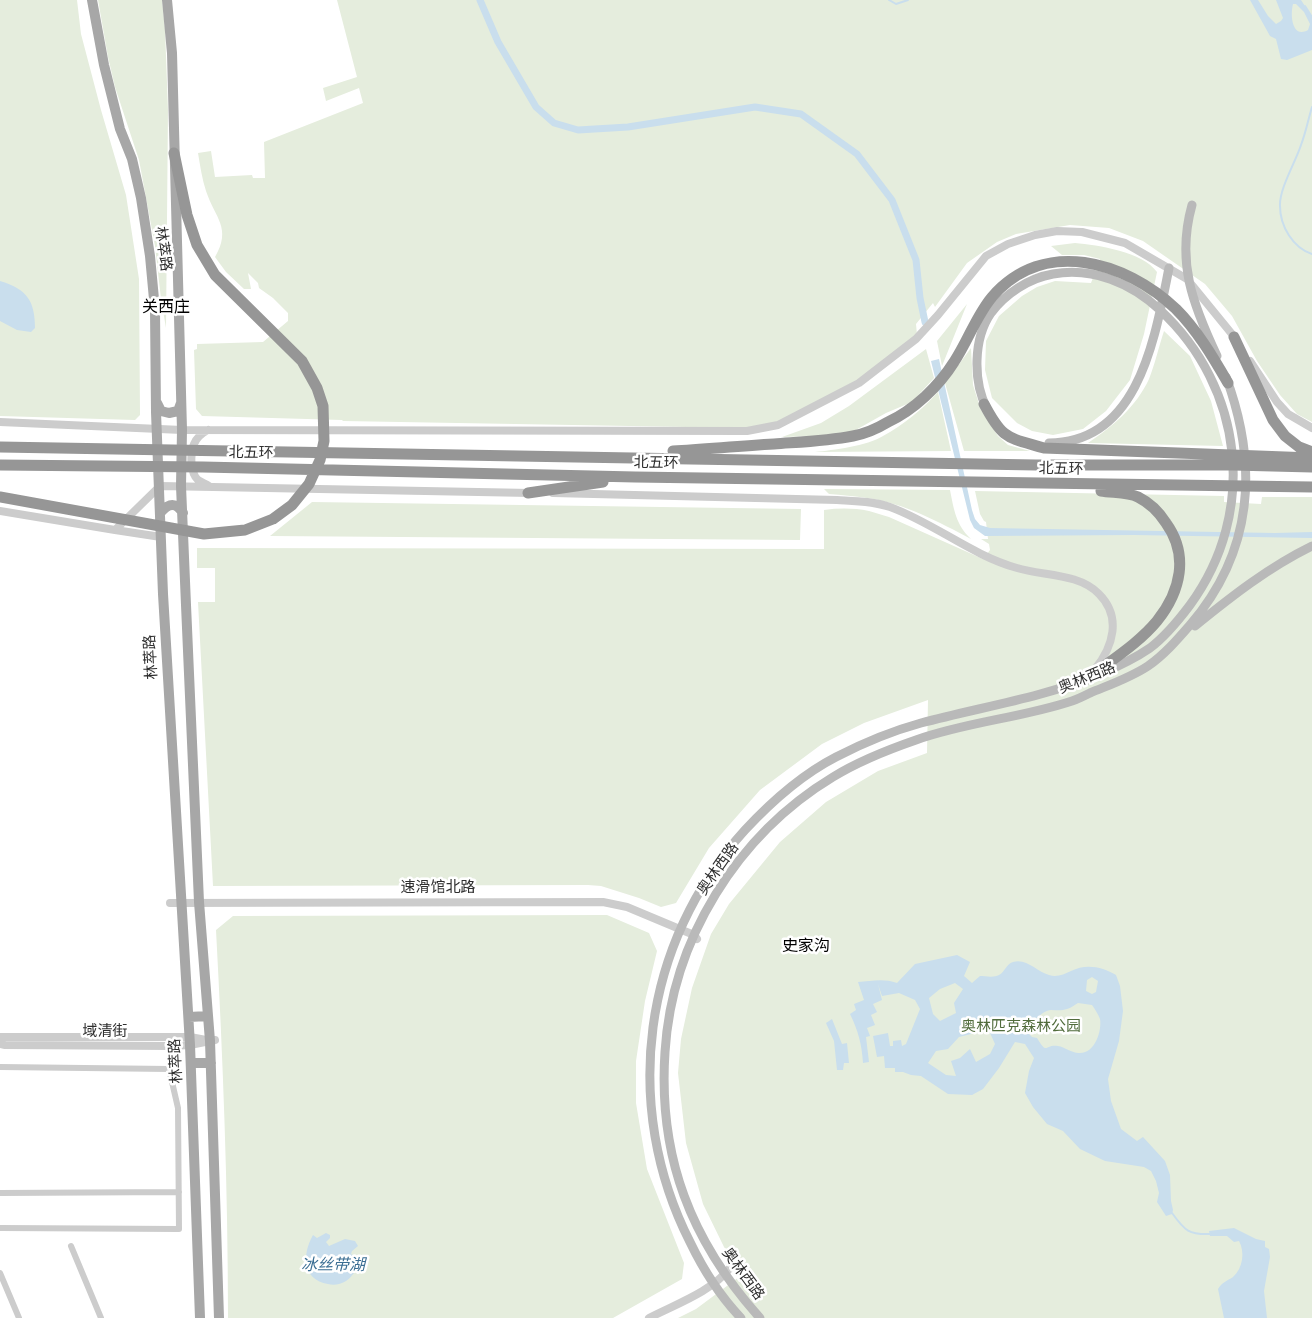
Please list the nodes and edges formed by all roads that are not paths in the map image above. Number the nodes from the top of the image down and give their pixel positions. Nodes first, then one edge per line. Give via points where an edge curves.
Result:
1 (92, 0) edge
2 (167, 0) edge
3 (174, 153) junction
4 (1192, 204) dead end
5 (1069, 267) junction
6 (1169, 268) junction
7 (1234, 337) junction
8 (1228, 383) junction
9 (156, 402) junction
10 (181, 402) junction
11 (984, 404) junction
12 (0, 422) edge
13 (158, 428) junction
14 (1312, 428) edge
15 (182, 430) junction
16 (208, 430) junction
17 (0, 447) edge
18 (1312, 452) edge
19 (604, 457) junction
20 (1312, 458) edge
21 (0, 465) edge
22 (1312, 467) edge
23 (635, 477) junction
24 (1050, 484) junction
25 (160, 486) junction
26 (182, 486) junction
27 (212, 487) junction
28 (1312, 487) edge
29 (528, 493) junction
30 (0, 497) edge
31 (0, 511) edge
32 (161, 512) junction
33 (182, 514) junction
34 (115, 530) junction
35 (161, 537) junction
36 (1312, 546) edge
37 (1165, 652) junction
38 (1086, 679) junction
39 (198, 877) junction
40 (180, 878) junction
41 (199, 902) junction
42 (170, 903) dead end
43 (181, 903) junction
44 (201, 929) junction
45 (681, 929) junction
46 (183, 930) junction
47 (695, 937) junction
48 (208, 1016) junction
49 (188, 1018) junction
50 (0, 1037) edge
51 (213, 1040) junction
52 (190, 1041) junction
53 (0, 1044) edge
54 (191, 1064) junction
55 (211, 1064) junction
56 (0, 1067) edge
57 (179, 1192) junction
58 (0, 1193) edge
59 (0, 1228) edge
60 (71, 1246) dead end
61 (727, 1271) junction
62 (0, 1273) edge
63 (714, 1282) junction
64 (19, 1318) edge
65 (100, 1318) edge
66 (200, 1318) edge
67 (219, 1318) edge
68 (649, 1318) edge
69 (741, 1318) edge
70 (760, 1318) edge

1 - 9 main road, 林萃路 via 104,65 141,198 155,310
2 - 3 main road, 林萃路 via 172,52
3 - 10 main road, 林萃路
3 - 30 highway via 187,215 198,245 215,275 302,361 317,388 323,406 324,441 320,460 308,484 292,506 273,520 245,530 204,534
4 - 8 main road via 1186,244 1191,291
5 - 8 highway via 1088,262 1108,267 1155,292 1189,324
5 - 11 main road, 奥林西路 via 1028,282 999,302 986,320 977,353
5 - 19 highway via 1042,265 1007,282 984,306 954,363 927,395 889,422 855,436
5 - 38 main road, 奥林西路 via 1114,280 1151,302 1197,352 1221,403 1230,434 1233,470 1227,527 1213,568 1197,596 1153,646 1121,665
6 - 7 street via 1187,278
6 - 11 main road via 1157,327 1141,375 1130,396 1104,424 1069,442 1041,442 1022,437 1002,426
6 - 16 street via 1125,243 1082,232 1057,231 1008,244 986,256 916,339 859,383 778,425 746,431
7 - 14 street via 1276,402 1288,414
7 - 18 highway via 1273,420 1285,436
8 - 37 main road via 1241,425 1245,456 1245,498 1240,528 1232,556 1213,593 1198,616
9 - 10 main road via 161,411 169,413 178,411
9 - 13 main road, 林萃路
10 - 15 main road, 林萃路
11 - 20 highway via 1004,435 1044,448
12 - 13 street
13 - 15 street
13 - 25 main road, 林萃路
15 - 16 street
15 - 26 main road, 林萃路
16 - 27 street via 193,446 193,472 198,480
17 - 19 highway, 北五环
19 - 22 highway, 北五环
21 - 23 highway, 北五环
23 - 24 highway, 北五环
23 - 29 highway
24 - 28 highway, 北五环
24 - 38 highway via 1137,496 1156,509 1166,522 1180,554 1178,580 1158,620 1144,635
25 - 26 street
25 - 32 main road, 林萃路
25 - 34 street
26 - 27 street
26 - 33 main road, 林萃路
27 - 29 street
29 - 38 street via 837,500 890,507 997,561 1019,569 1075,580 1100,595 1110,611 1114,630 1107,651
31 - 34 street
32 - 33 main road via 167,505 174,504
32 - 35 main road, 林萃路
33 - 39 main road, 林萃路
34 - 35 street
35 - 40 main road, 林萃路
36 - 37 main road via 1250,584
37 - 47 main road, 奥林西路 via 1148,666 1074,701 919,738 868,758 833,777 779,817 752,845 718,889
38 - 45 main road, 奥林西路 via 1043,694 906,728 828,762 780,795 734,843 704,884
39 - 40 main road
39 - 41 main road, 林萃路
40 - 43 main road, 林萃路
41 - 43 street, 速滑馆北路
41 - 44 main road, 林萃路
41 - 45 street, 速滑馆北路 via 603,902 627,907
42 - 43 street, 速滑馆北路
43 - 46 main road, 林萃路
44 - 46 main road
44 - 48 main road, 林萃路
45 - 47 street, 速滑馆北路
45 - 63 main road, 奥林西路 via 654,1018 650,1059 651,1117 669,1196 693,1249
46 - 49 main road, 林萃路
47 - 61 main road, 奥林西路 via 676,987 667,1030 665,1109 674,1162 687,1203 697,1228
48 - 49 main road
48 - 51 main road, 林萃路
49 - 52 main road, 林萃路
50 - 52 street, 域清街
51 - 52 street, 域清街
51 - 55 main road, 林萃路
52 - 53 street, 域清街
52 - 54 main road, 林萃路
54 - 55 main road
54 - 66 main road, 林萃路
55 - 67 main road, 林萃路
56 - 57 street via 169,1069 178,1108
57 - 58 street
57 - 59 street via 179,1229
60 - 65 street
61 - 63 street
61 - 70 main road, 奥林西路
62 - 64 street
63 - 68 street
63 - 69 main road, 奥林西路

